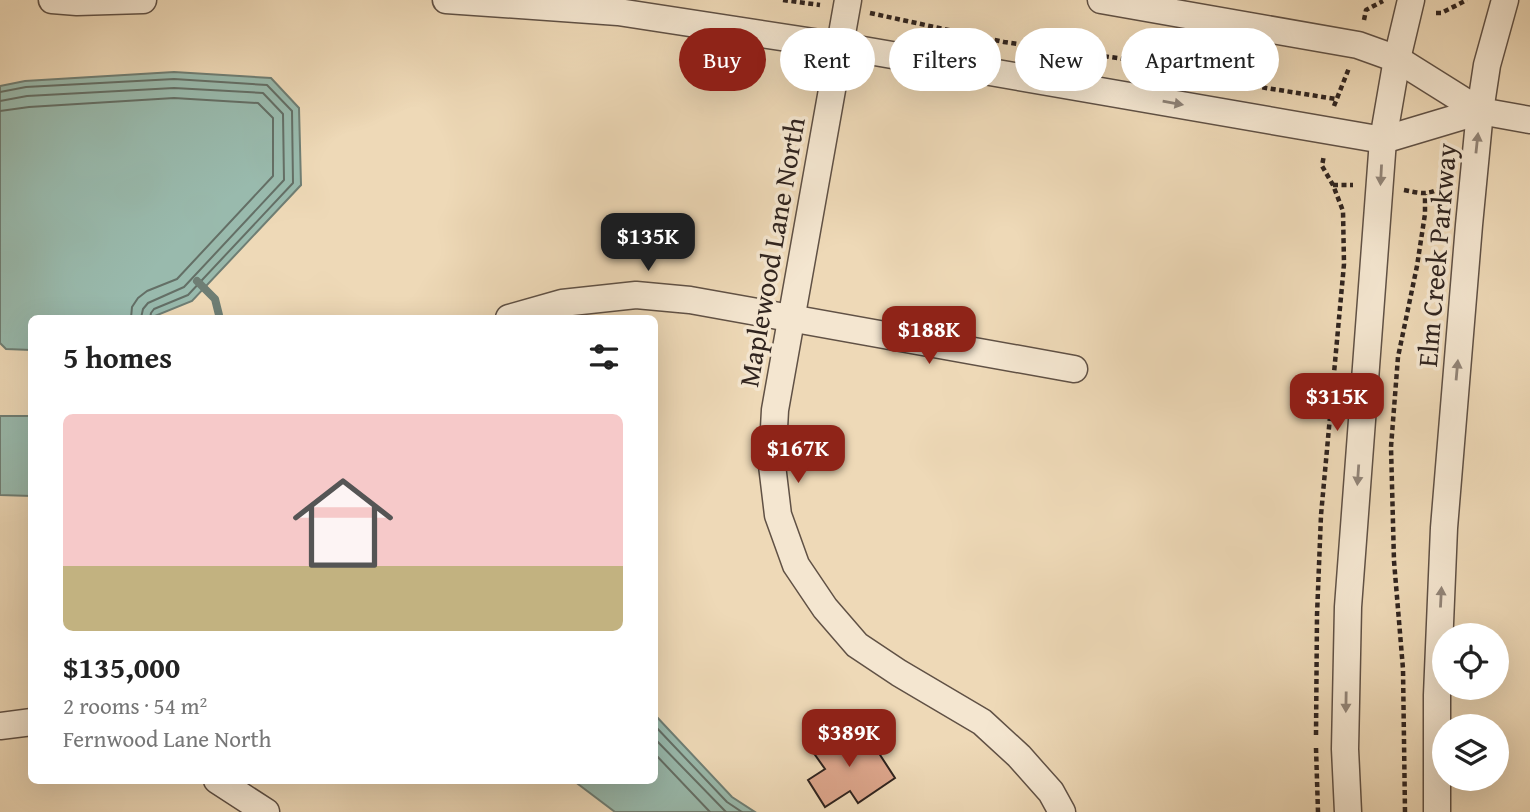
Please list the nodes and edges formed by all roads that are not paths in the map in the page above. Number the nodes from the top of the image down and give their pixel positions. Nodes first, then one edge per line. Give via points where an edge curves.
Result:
1 (52, 0) edge
2 (143, 0) edge
3 (446, 0) edge
4 (1101, 0) edge
5 (1411, 0) edge
6 (1505, 0) edge
7 (848, 4) edge
8 (843, 28) edge
9 (780, 37) edge
10 (875, 52) edge
11 (1397, 59) junction
12 (832, 91) edge
13 (1480, 111) junction
14 (1530, 120) edge
15 (1383, 140) junction
16 (520, 315) edge
17 (791, 318) junction
18 (1074, 369) dead end
19 (28, 722) edge
20 (0, 726) edge
21 (223, 784) edge
22 (266, 812) edge
23 (1062, 812) edge
24 (1348, 812) edge
25 (1437, 812) edge

1 - 2 street
3 - 9 street via 618,12
4 - 11 street via 1357,46
5 - 11 street
6 - 13 street, Elm Creek Parkway
7 - 8 street, Maplewood Lane North
10 -> 15 street
11 - 13 street
11 - 15 street
12 - 17 street, Maplewood Lane North
13 - 14 street
13 - 15 street
25 -> 13 street, Elm Creek Parkway via 1444,528
15 -> 24 street via 1348,607
16 - 17 street via 562,303 636,295
17 - 18 street
17 - 23 street, Maplewood Lane North via 775,410 772,465 778,515 796,565 857,645 982,722 1051,792
19 - 20 street
21 - 22 street

